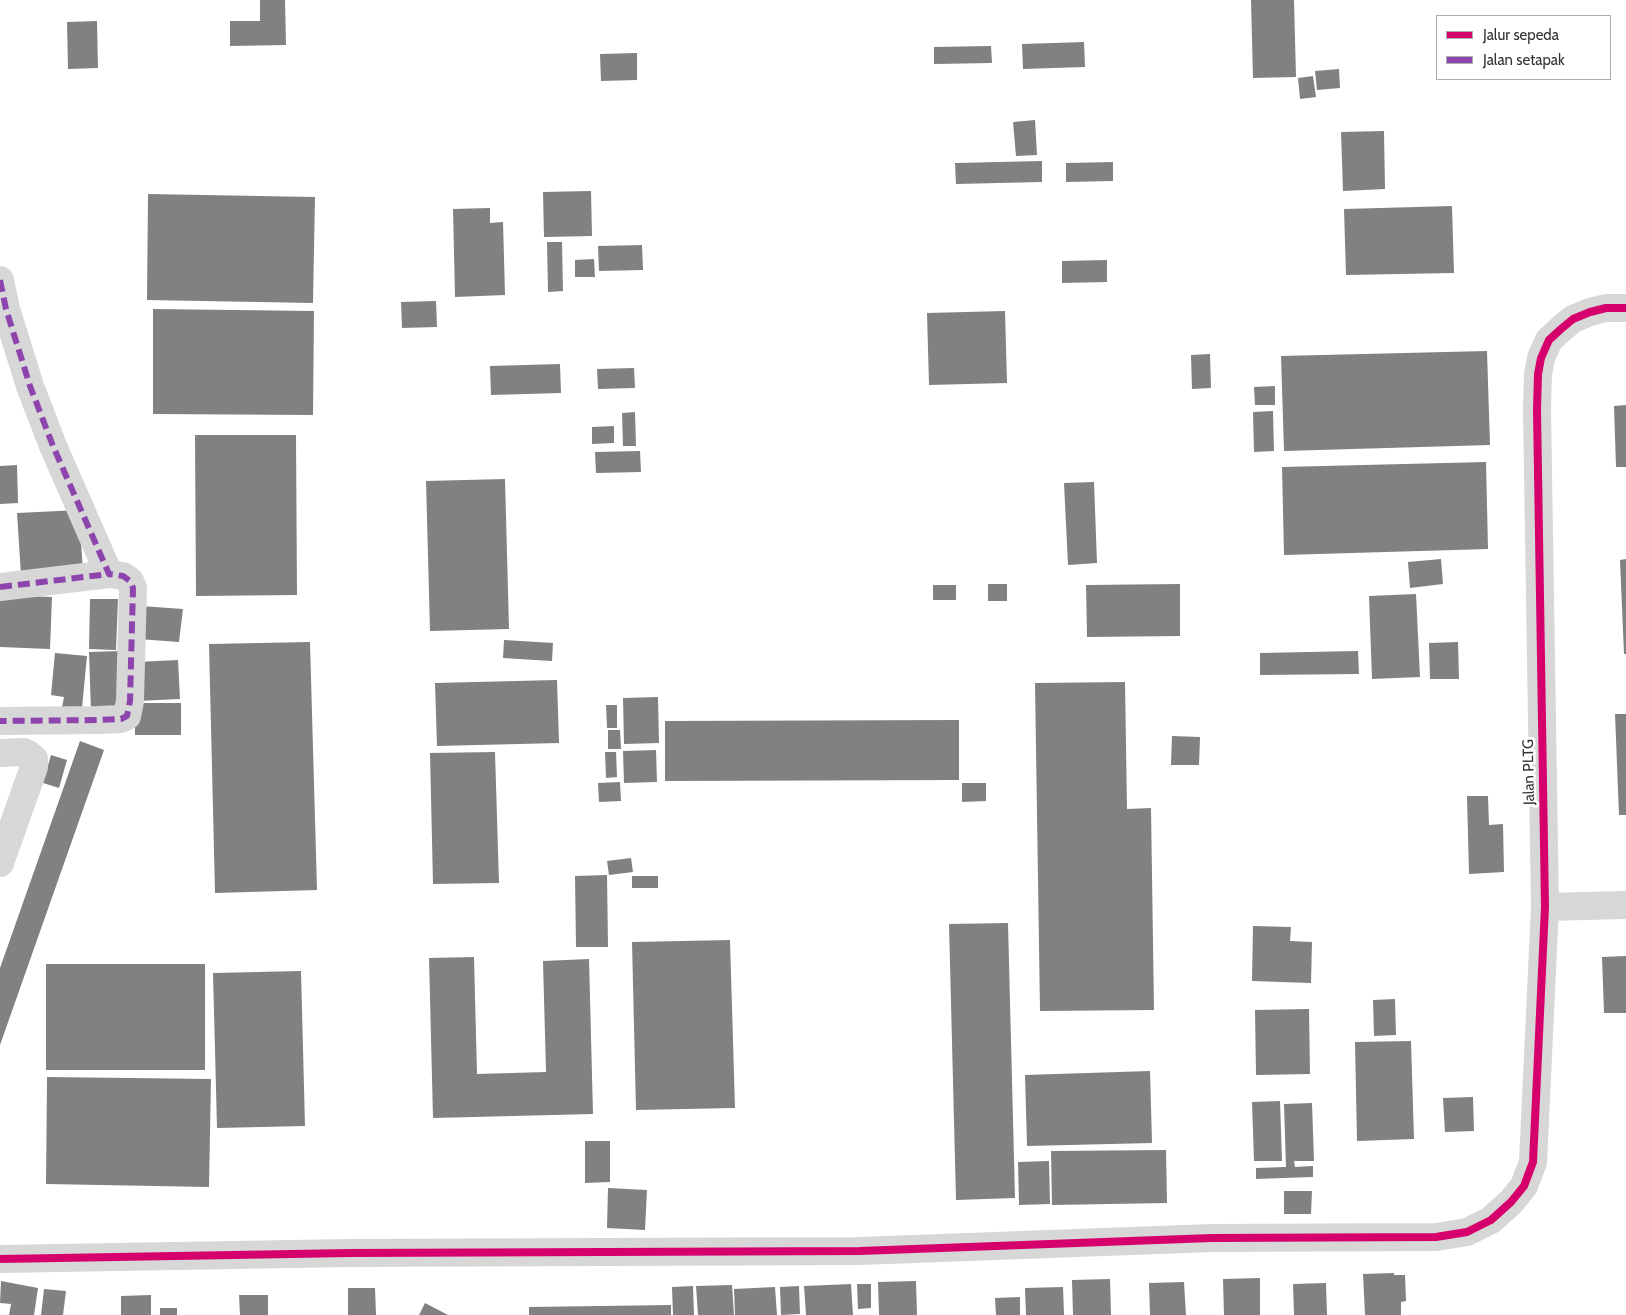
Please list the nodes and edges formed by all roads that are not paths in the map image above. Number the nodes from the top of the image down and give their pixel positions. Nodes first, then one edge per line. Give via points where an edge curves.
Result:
1 (0, 280) edge
2 (1626, 308) edge
3 (3, 309) edge
4 (109, 574) junction
5 (0, 587) edge
6 (0, 722) edge
7 (0, 753) edge
8 (0, 863) edge
9 (1626, 905) edge
10 (1545, 907) junction
11 (0, 1259) edge

1 - 3 street
2 - 10 street, Jalan PLTG via 1590,312 1567,324 1549,340 1538,374
3 - 4 street via 53,446
4 - 5 street
4 - 6 street via 123,576 133,588 131,691 127,716 121,719
7 - 8 street via 24,752 34,759 34,767
9 - 10 street
10 - 11 street, Jalan PLTG via 1533,1162 1524,1186 1511,1202 1491,1220 1467,1232 1436,1237 1212,1238 860,1251 350,1253

